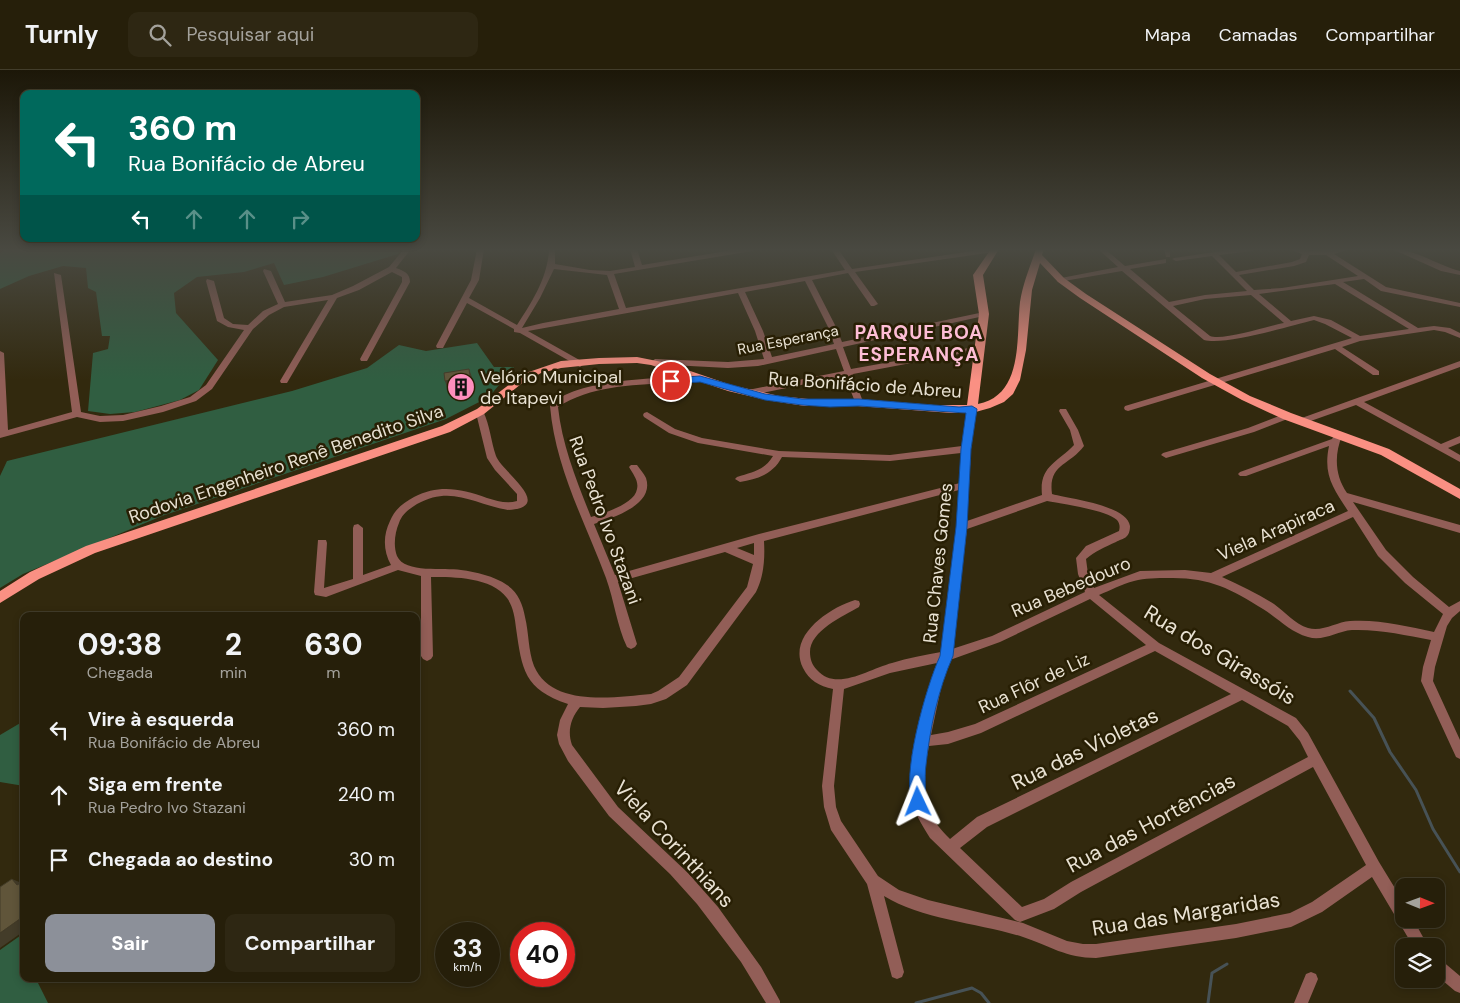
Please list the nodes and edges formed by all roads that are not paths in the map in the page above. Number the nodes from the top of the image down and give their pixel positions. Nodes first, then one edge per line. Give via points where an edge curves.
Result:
1 (1252, 292) edge
2 (59, 293) edge
3 (213, 293) edge
4 (277, 293) edge
5 (345, 293) edge
6 (400, 293) edge
7 (469, 293) edge
8 (539, 293) edge
9 (617, 293) edge
10 (726, 293) edge
11 (741, 293) edge
12 (814, 293) edge
13 (866, 293) edge
14 (981, 293) edge
15 (1027, 293) edge
16 (1080, 293) edge
17 (1153, 293) edge
18 (1247, 293) edge
19 (1355, 293) edge
20 (1395, 293) edge
21 (334, 297) junction
22 (466, 299) junction
23 (874, 304) dead end
24 (1166, 304) junction
25 (282, 305) junction
26 (1460, 305) edge
27 (623, 311) junction
28 (984, 314) junction
29 (1290, 324) junction
30 (250, 327) junction
31 (518, 330) junction
32 (1416, 330) junction
33 (1460, 336) edge
34 (1359, 340) junction
35 (838, 345) junction
36 (440, 346) dead end
37 (1336, 346) junction
38 (980, 348) junction
39 (0, 353) edge
40 (364, 359) dead end
41 (769, 361) junction
42 (655, 362) junction
43 (580, 364) junction
44 (1460, 364) edge
45 (850, 372) junction
46 (1376, 373) dead end
47 (700, 379) junction
48 (1215, 380) junction
49 (284, 381) dead end
50 (748, 393) junction
51 (1356, 401) junction
52 (859, 402) junction
53 (1128, 408) dead end
54 (972, 409) junction
55 (1063, 411) dead end
56 (480, 413) junction
57 (78, 414) junction
58 (647, 415) dead end
59 (1288, 416) junction
60 (1302, 421) junction
61 (2, 434) edge
62 (1337, 439) junction
63 (1460, 439) edge
64 (1441, 448) junction
65 (966, 449) junction
66 (779, 454) junction
67 (1166, 455) dead end
68 (1460, 459) edge
69 (634, 467) dead end
70 (1243, 474) dead end
71 (740, 479) dead end
72 (963, 486) junction
73 (1460, 495) edge
74 (1344, 496) junction
75 (1047, 497) junction
76 (1355, 512) junction
77 (587, 522) junction
78 (962, 527) junction
79 (358, 528) dead end
80 (1460, 529) edge
81 (759, 538) junction
82 (322, 543) dead end
83 (727, 548) junction
84 (759, 562) junction
85 (399, 566) junction
86 (426, 572) junction
87 (1211, 578) junction
88 (612, 580) junction
89 (358, 581) junction
90 (1092, 595) junction
91 (0, 598) edge
92 (855, 604) dead end
93 (1460, 605) edge
94 (1449, 612) junction
95 (1437, 636) junction
96 (631, 644) dead end
97 (1155, 646) junction
98 (427, 656) dead end
99 (946, 656) junction
100 (839, 685) junction
101 (1243, 694) junction
102 (577, 702) junction
103 (924, 741) junction
104 (1460, 753) edge
105 (1316, 759) junction
106 (949, 848) junction
107 (1374, 867) junction
108 (873, 880) junction
109 (1395, 903) edge
110 (1020, 915) junction
111 (1023, 930) junction
112 (897, 972) dead end
113 (1445, 973) edge
114 (1311, 980) dead end
115 (1460, 986) edge
116 (773, 1001) dead end
117 (1301, 1003) edge

1 - 29 street
2 - 57 street
3 - 30 street via 220,319 225,324
4 - 25 street
5 - 21 street
6 - 40 street
7 - 22 street
8 - 31 street
9 - 27 street
10 - 27 street
11 - 41 street
12 - 35 street
13 - 23 street
14 - 28 main road
15 - 54 main road, Rua Bonifácio de Abreu via 1015,383 999,401
16 - 48 main road
17 - 24 street
18 - 24 street
19 - 32 street
20 - 26 street
21 - 25 street
21 - 49 street
22 - 31 street
22 - 36 street
24 - 29 street via 1207,338 1221,340
25 - 30 street
27 - 31 street
28 - 35 street, Rua Esperança
28 - 38 main road
29 - 34 street via 1322,319
30 - 57 street via 217,378 193,399 123,418 100,419
31 - 43 street
32 - 33 street via 1440,328
32 - 34 street
34 - 37 street
35 - 41 street, Rua Esperança
35 - 45 street
37 - 46 street
37 - 48 street
38 - 45 street
38 - 54 main road
39 - 61 street
41 - 42 street, Rua Esperança via 728,365
42 - 43 main road, Rua Bonifácio de Abreu via 626,360
42 - 47 main road, Rua Bonifácio de Abreu
43 - 56 main road, Rodovia Engenheiro Renê Benedito Silva via 560,366 528,376
44 - 51 street
45 - 50 street
45 - 52 street
47 - 50 main road, Rua Bonifácio de Abreu
47 - 77 street, Rua Pedro Ivo Stazani via 587,391 554,406 556,429
48 - 53 street
48 - 59 main road
50 - 52 main road, Rua Bonifácio de Abreu via 802,402
51 - 60 street
51 - 64 street
52 - 54 main road, Rua Bonifácio de Abreu
54 - 65 street, Rua Chaves Gomes
55 - 75 street via 1079,446 1047,474
56 - 85 street via 492,458 522,493 522,503 505,506 448,491 423,496 402,509 392,525 390,545
56 - 91 main road, Rodovia Engenheiro Renê Benedito Silva via 439,432 354,463 214,506 98,547 47,569
57 - 61 street
58 - 66 street via 672,431 692,438
59 - 60 main road
59 - 67 street
60 - 62 main road
62 - 70 street
62 - 73 main road via 1406,463
62 - 74 street via 1332,474
63 - 64 street
64 - 68 street
65 - 66 street via 890,458
65 - 72 street, Rua Chaves Gomes
66 - 71 street via 769,470
69 - 77 street via 642,486 636,500 621,510
72 - 78 street, Rua Chaves Gomes
72 - 81 street
74 - 76 street
74 - 80 street
75 - 78 street
75 - 90 street via 1115,514 1125,525 1123,534 1090,549 1081,558 1083,574
76 - 87 street, Viela Arapiraca
76 - 94 street via 1382,553
77 - 88 street, Rua Pedro Ivo Stazani
78 - 99 street, Rua Chaves Gomes
79 - 89 street
81 - 83 street
81 - 84 street
82 - 89 street via 319,592 326,594
83 - 84 street
83 - 88 street
84 - 102 street via 752,589 683,682 651,698
85 - 86 street
85 - 89 street
86 - 98 street
86 - 102 street via 475,576 513,596 519,609 525,655 532,674 542,686
87 - 90 street, Rua Bebedouro via 1144,574
87 - 95 street, Rua Bebedouro via 1264,604 1307,633 1323,634 1349,626
88 - 96 street, Rua Pedro Ivo Stazani
90 - 97 street, Rua dos Girassóis
90 - 99 street, Rua Bebedouro via 975,648
92 - 100 street via 826,621 805,644 805,660 814,675 829,684
93 - 94 street
94 - 95 street
95 - 104 street via 1427,667 1427,680
97 - 101 street, Rua dos Girassóis
97 - 103 street, Rua Flôr de Liz via 977,729
99 - 100 street, Rua Bebedouro via 890,668
99 - 103 street, Rua Chaves Gomes via 934,688
100 - 108 street via 828,786 830,807 836,825
101 - 105 street, Rua dos Girassóis via 1292,722
101 - 106 street, Rua das Violetas via 982,822
102 - 116 street, Viela Corinthians via 568,715 564,739 574,758 625,823 691,886 747,959
103 - 106 street, Rua Chaves Gomes via 916,788 918,802 928,823
105 - 107 street, Rua dos Girassóis
105 - 110 street, Rua das Hortências via 1076,887 1041,909
106 - 110 street, Rua Chaves Gomes
107 - 109 street, Rua dos Girassóis
107 - 111 street, Rua das Margaridas via 1317,907 1291,920 1236,931 1083,951
108 - 111 street, Rua das Margaridas via 895,896
108 - 112 street
110 - 111 street
113 - 115 street
114 - 117 street

